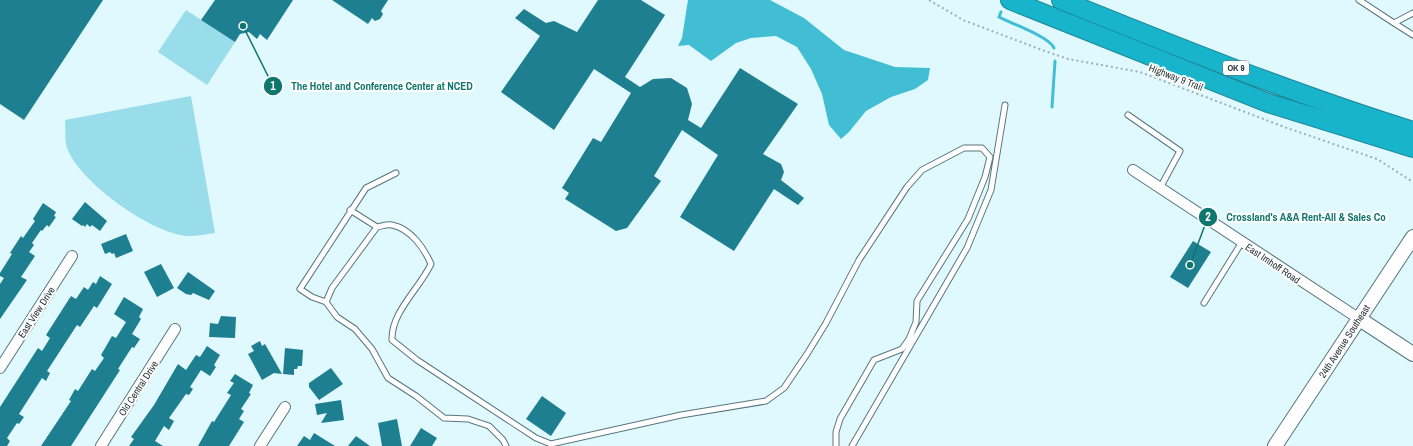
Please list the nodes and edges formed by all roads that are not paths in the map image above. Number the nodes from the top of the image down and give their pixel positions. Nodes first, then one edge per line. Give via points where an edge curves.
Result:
1 (1010, 0) edge
2 (1061, 0) edge
3 (1359, 0) edge
4 (1413, 13) edge
5 (1394, 23) junction
6 (1413, 34) edge
7 (1005, 105) dead end
8 (1128, 115) dead end
9 (1413, 130) edge
10 (1413, 148) edge
11 (1133, 170) dead end
12 (396, 173) dead end
13 (1160, 188) junction
14 (350, 210) junction
15 (377, 227) junction
16 (1413, 237) edge
17 (1242, 242) junction
18 (72, 256) dead end
19 (326, 302) junction
20 (1204, 303) dead end
21 (1358, 318) junction
22 (175, 329) dead end
23 (1413, 354) edge
24 (0, 368) edge
25 (285, 407) dead end
26 (101, 446) edge
27 (260, 446) edge
28 (506, 446) edge
29 (836, 446) edge
30 (852, 446) edge
31 (1275, 446) edge

1 - 10 highway, OK 9 via 1268,103
2 - 9 highway, OK 9 via 1185,50
3 - 5 lane
4 - 5 lane
5 - 6 lane
7 - 30 lane via 991,190 967,248
8 - 13 lane via 1180,151
11 - 13 street, East Imhoff Road
12 - 14 lane via 366,188
13 - 17 street, East Imhoff Road
14 - 15 lane
14 - 19 lane via 300,289
15 - 19 lane via 332,288
15 - 29 lane via 392,225 405,230 424,248 431,264 425,277 401,310 392,330 392,340 417,360 536,438 551,444 681,415 766,402 784,388 807,354 859,260 907,187 922,170 964,148 982,148 990,157 968,219 917,301 916,322 909,339 902,349 874,360 840,419 836,432
16 - 21 main road, 24th Avenue Southeast
17 - 20 lane
17 - 21 street, East Imhoff Road
18 - 24 street, East View Drive
19 - 28 lane via 337,317 355,329 372,349 388,378 444,418 468,419 489,426
21 - 23 main road, East Imhoff Road
21 - 31 main road, 24th Avenue Southeast
22 - 26 street, Old Central Drive
25 - 27 street

